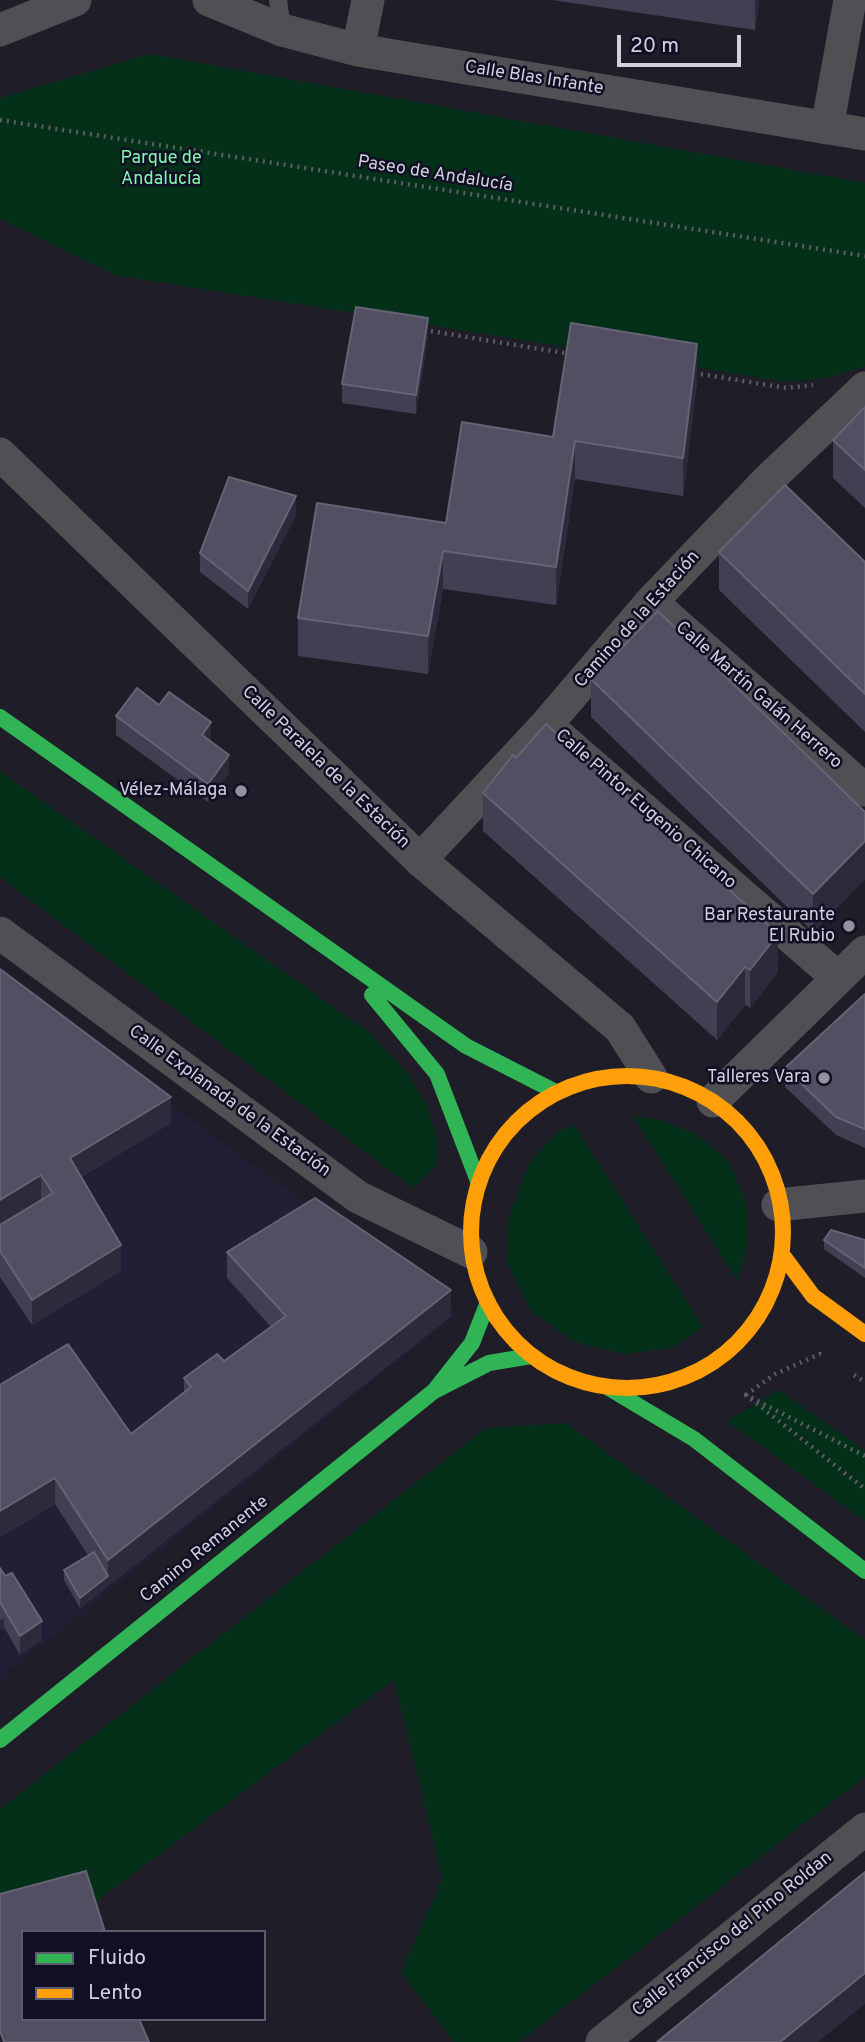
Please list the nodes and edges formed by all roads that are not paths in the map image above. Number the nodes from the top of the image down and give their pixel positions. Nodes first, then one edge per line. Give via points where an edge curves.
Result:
1 (75, 0) edge
2 (209, 0) edge
3 (368, 0) edge
4 (850, 0) edge
5 (280, 15) edge
6 (0, 30) edge
7 (358, 50) junction
8 (827, 128) junction
9 (865, 134) edge
10 (865, 388) edge
11 (0, 454) edge
12 (651, 603) junction
13 (0, 718) edge
14 (546, 725) junction
15 (865, 790) edge
16 (420, 860) junction
17 (0, 933) edge
18 (865, 952) edge
19 (337, 953) junction
20 (838, 978) junction
21 (651, 1077) junction
22 (556, 1092) junction
23 (713, 1101) junction
24 (478, 1181) junction
25 (865, 1196) edge
26 (778, 1205) junction
27 (471, 1252) junction
28 (784, 1257) junction
29 (488, 1302) junction
30 (860, 1332) edge
31 (531, 1356) junction
32 (607, 1387) junction
33 (434, 1391) junction
34 (865, 1571) edge
35 (0, 1740) edge
36 (865, 1829) edge
37 (602, 2042) edge

1 - 6 street
2 - 5 street, Calle Blas Infante
3 - 7 street
4 - 8 street
5 - 7 street, Calle Blas Infante
7 - 8 street, Calle Blas Infante
8 - 9 street, Calle Blas Infante
10 - 12 street, Camino de la Estación via 777,489
11 - 16 street, Calle Paralela de la Estación
12 - 14 street, Camino de la Estación
12 - 15 street, Calle Martín Galán Herrero
13 - 19 street
14 - 16 street, Camino de la Estación
14 - 20 street, Calle Pintor Eugenio Chicano
16 - 21 street, Calle Paralela de la Estación via 621,1028
17 - 27 street, Calle Explanada de la Estación via 358,1197
18 - 20 street
19 - 22 street via 466,1045
19 - 24 street via 437,1074
20 - 23 street
21 - 22 street via 586,1080
21 - 23 street
22 - 24 street via 523,1114 496,1145
23 - 26 street via 750,1135 774,1179
24 - 27 street via 470,1216
25 - 26 street
26 - 28 street
27 - 29 street
28 - 30 street via 813,1296
28 - 32 street via 765,1306 737,1344 694,1373 651,1386
29 - 31 street via 513,1340
29 - 33 street, Camino Remanente via 471,1343
31 - 32 street via 549,1368
31 - 33 street, Camino Remanente via 489,1363
32 - 34 street via 694,1438
33 - 35 street, Camino Remanente
36 - 37 street, Calle Francisco del Pino Roldan

